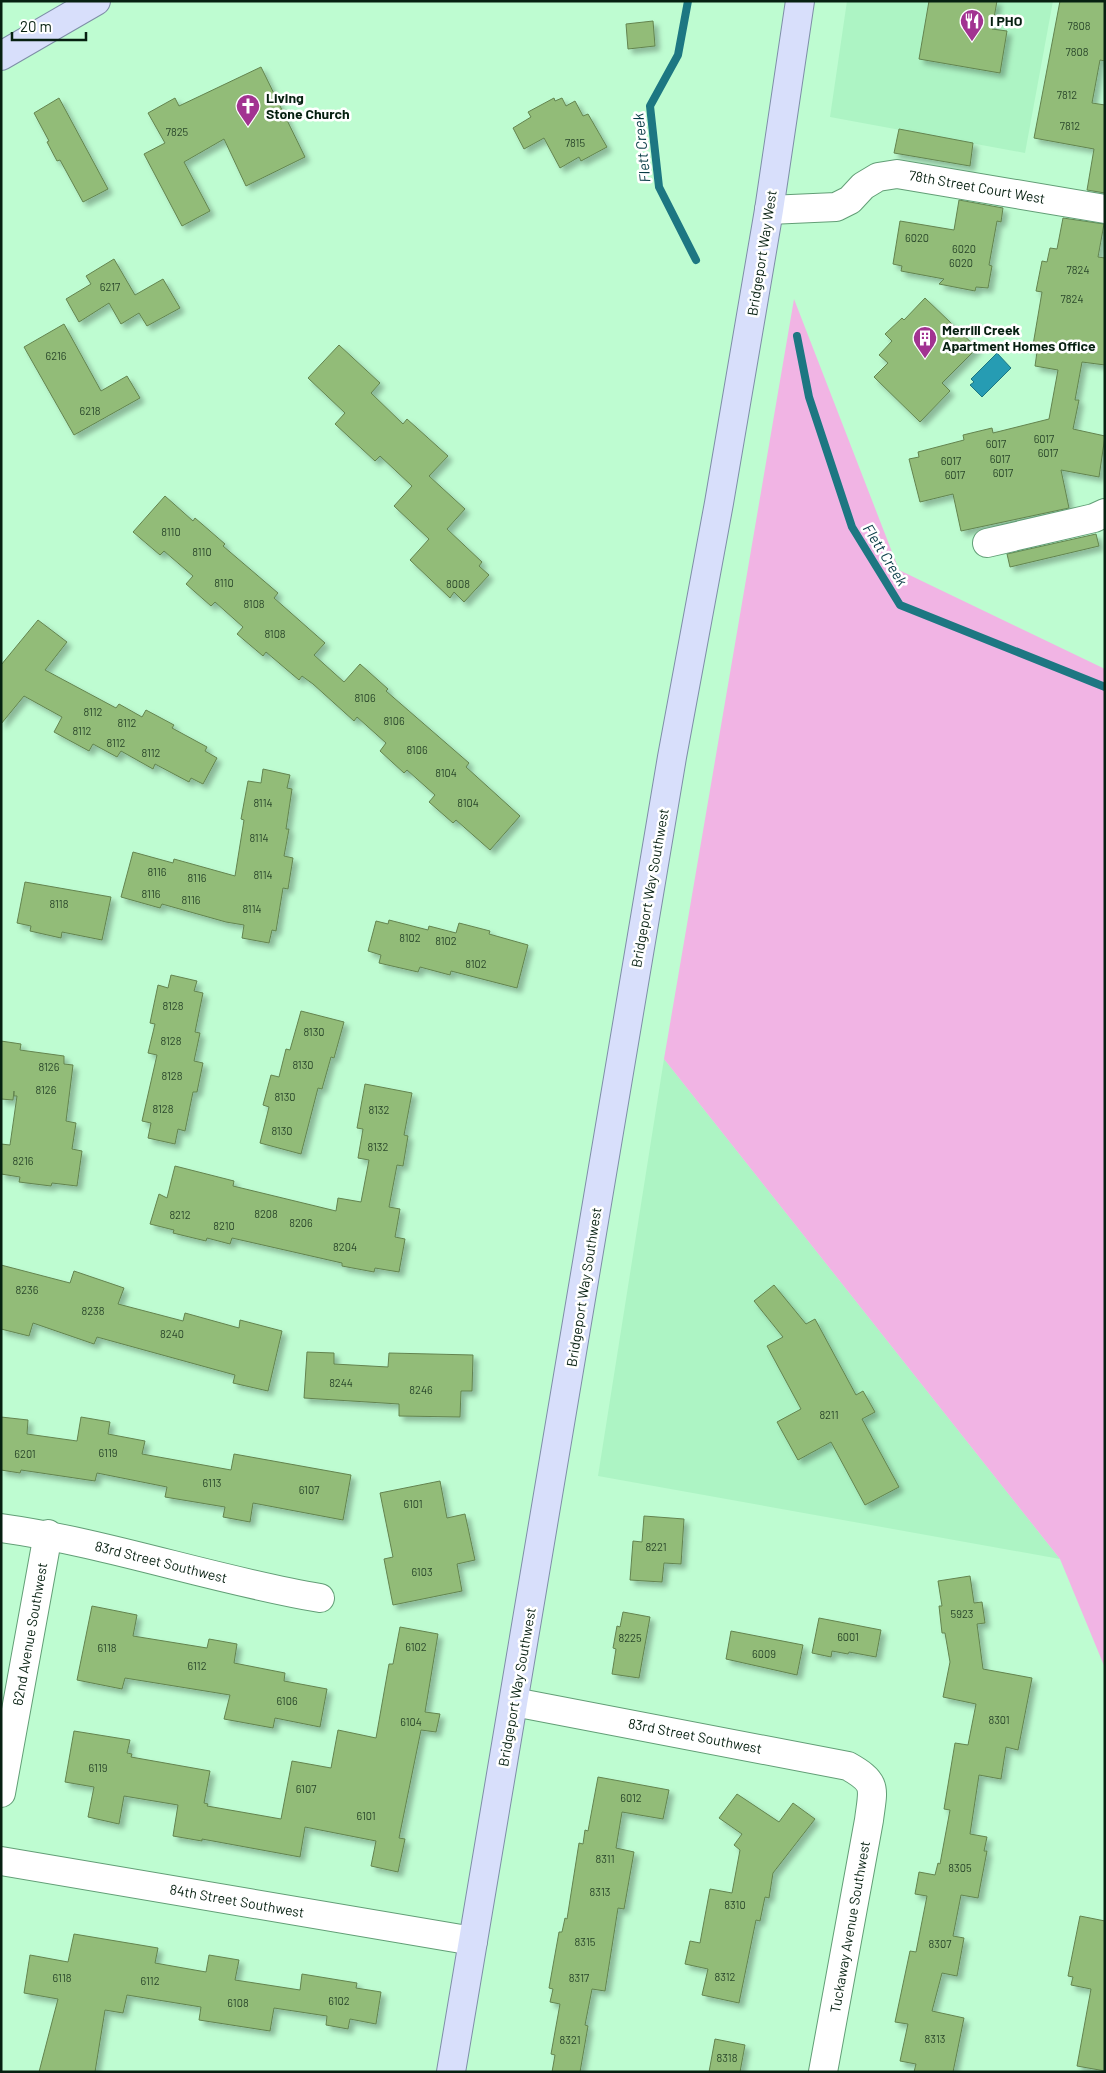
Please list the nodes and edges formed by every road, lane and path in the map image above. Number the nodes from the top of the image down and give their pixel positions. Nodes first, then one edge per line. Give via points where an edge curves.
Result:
1 (96, 1) edge
2 (800, 1) edge
3 (1, 56) edge
4 (1105, 209) edge
5 (769, 210) junction
6 (719, 503) joint
7 (1105, 513) edge
8 (987, 543) dead end
9 (1, 1528) edge
10 (48, 1534) junction
11 (320, 1598) dead end
12 (514, 1702) junction
13 (870, 1782) joint
14 (1, 1793) edge
15 (1, 1860) edge
16 (474, 1941) junction
17 (452, 2072) edge
18 (823, 2072) edge

1 - 3 main road
2 - 5 main road, Bridgeport Way West
4 - 5 street, 78th Street Court West via 898,174 878,177 836,207
5 - 6 main road, Bridgeport Way West
6 - 12 main road, Bridgeport Way Southwest via 672,757
7 - 8 street
9 - 10 street, 83rd Street Southwest
10 - 11 street, 83rd Street Southwest via 275,1590
10 - 14 street, 62nd Avenue Southwest
12 - 13 street, 83rd Street Southwest via 848,1766
12 - 16 main road, Bridgeport Way Southwest
13 - 18 street, Tuckaway Avenue Southwest via 869,1820
15 - 16 street, 84th Street Southwest
16 - 17 main road, Bridgeport Way Southwest

